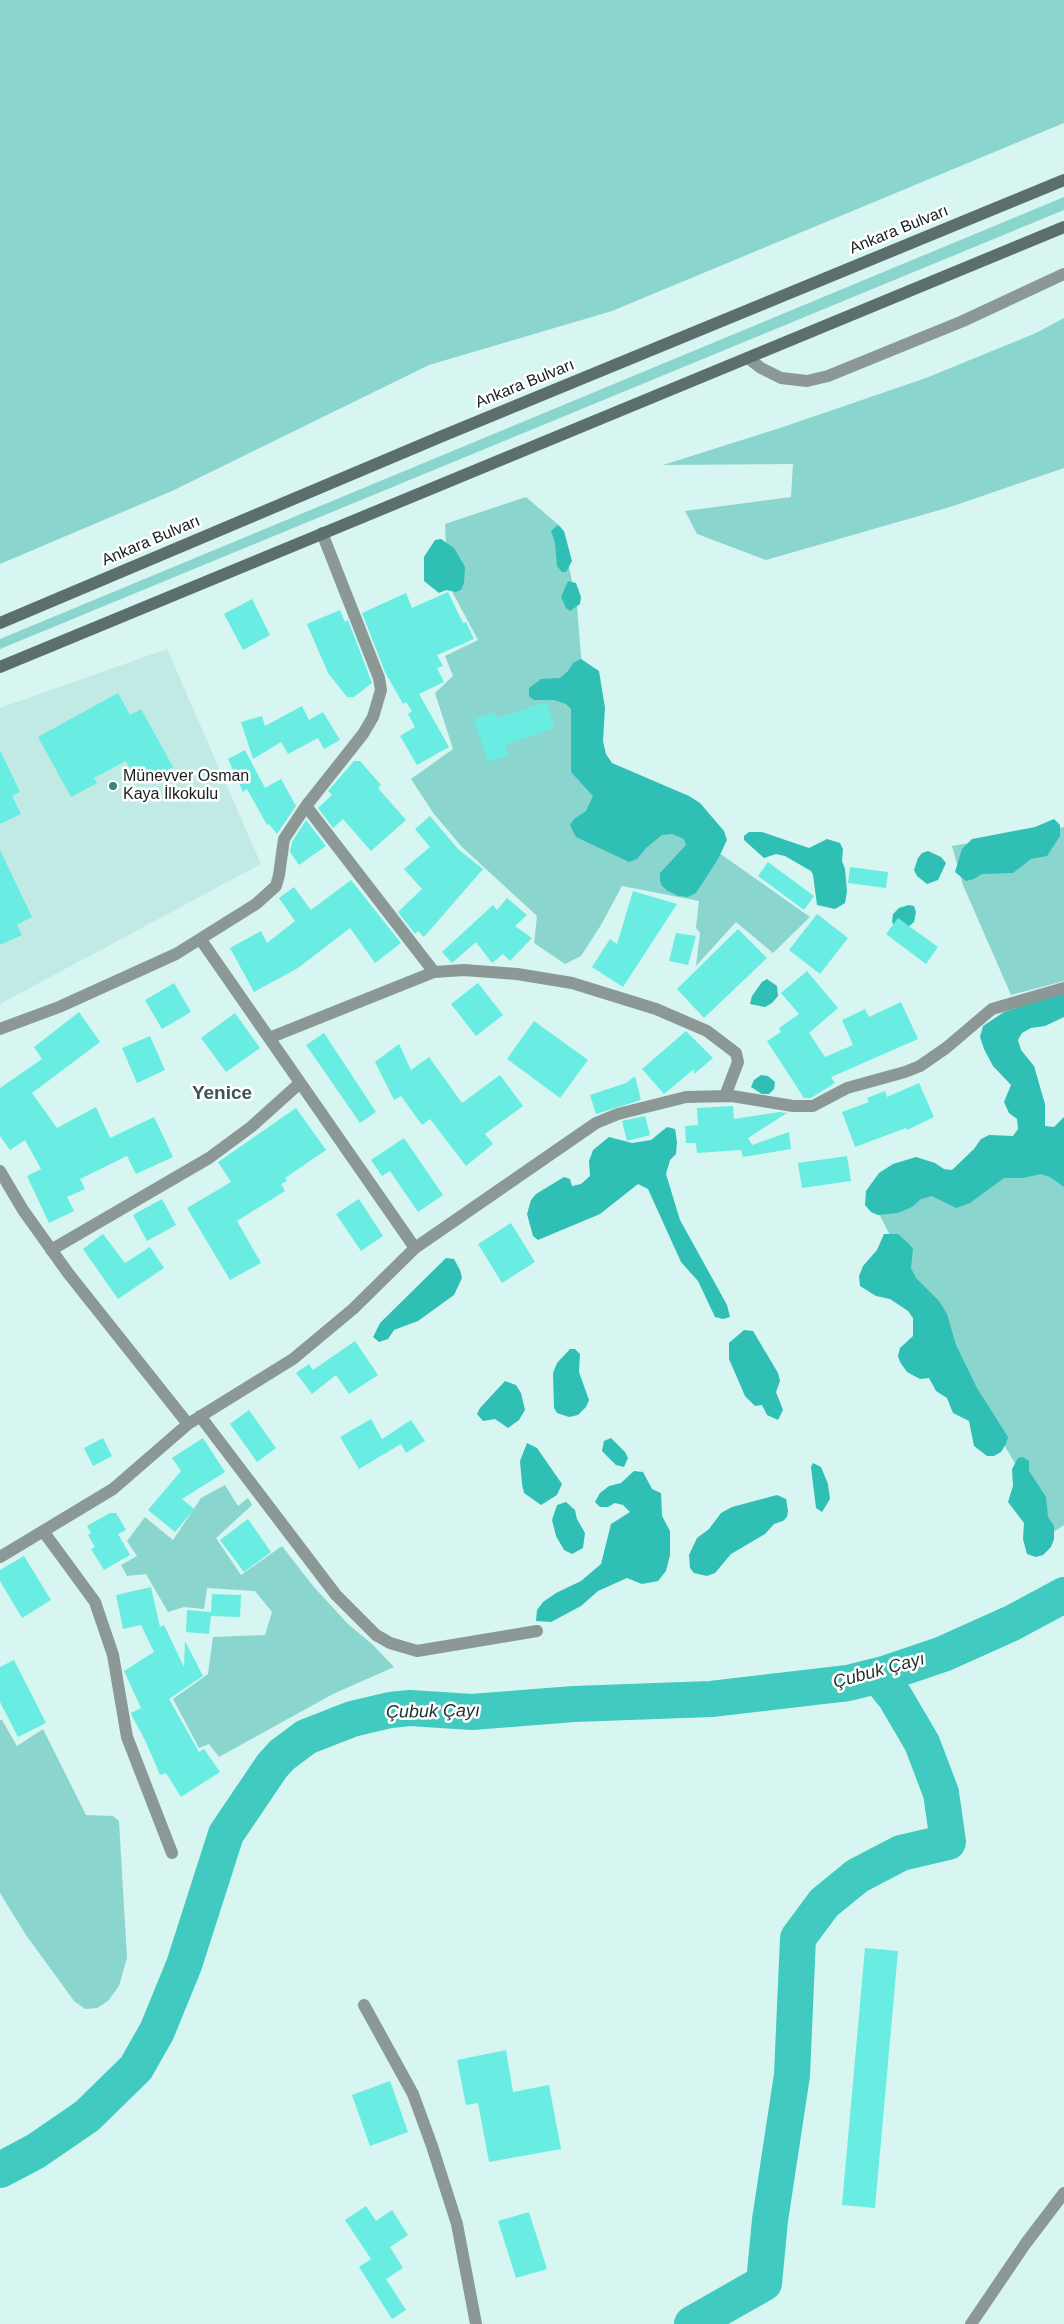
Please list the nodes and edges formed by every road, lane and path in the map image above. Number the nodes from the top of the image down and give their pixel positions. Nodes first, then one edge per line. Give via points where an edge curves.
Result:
1 (1064, 180) edge
2 (1064, 227) edge
3 (1064, 274) edge
4 (748, 358) junction
5 (322, 534) junction
6 (0, 623) edge
7 (0, 667) edge
8 (306, 806) junction
9 (201, 940) junction
10 (434, 972) junction
11 (1064, 988) edge
12 (0, 1029) edge
13 (268, 1038) junction
14 (300, 1083) junction
15 (724, 1096) junction
16 (0, 1171) edge
17 (415, 1248) junction
18 (52, 1250) junction
19 (200, 1416) junction
20 (188, 1424) junction
21 (43, 1531) junction
22 (0, 1557) edge
23 (537, 1631) dead end
24 (172, 1853) dead end
25 (364, 2005) dead end
26 (1064, 2193) edge
27 (476, 2324) edge
28 (972, 2324) edge

1 - 6 main road, Ankara Bulvarı via 440,437
2 - 4 main road
3 - 4 street via 963,321 828,376 807,380 781,378
4 - 5 main road
5 - 7 main road
5 - 8 street via 381,690 374,717
8 - 9 street via 284,838 276,886 256,904
8 - 10 street
9 - 12 street via 59,1007
9 - 13 street
10 - 13 street
10 - 15 street via 464,970 517,974 572,983 687,1022 707,1031 736,1053 738,1062
11 - 15 street via 992,1009 920,1066 847,1088 813,1106 806,1108
13 - 14 street
14 - 17 street
14 - 18 street via 251,1127 208,1158
15 - 17 street via 686,1097 596,1123
16 - 18 street
17 - 19 street via 354,1309 311,1346
18 - 20 street
19 - 20 street
19 - 23 street via 336,1594 376,1635 417,1651
20 - 21 street via 129,1477
21 - 22 street
21 - 24 street via 96,1602 113,1655 127,1737
25 - 27 street via 413,2094 432,2146 457,2224
26 - 28 street

